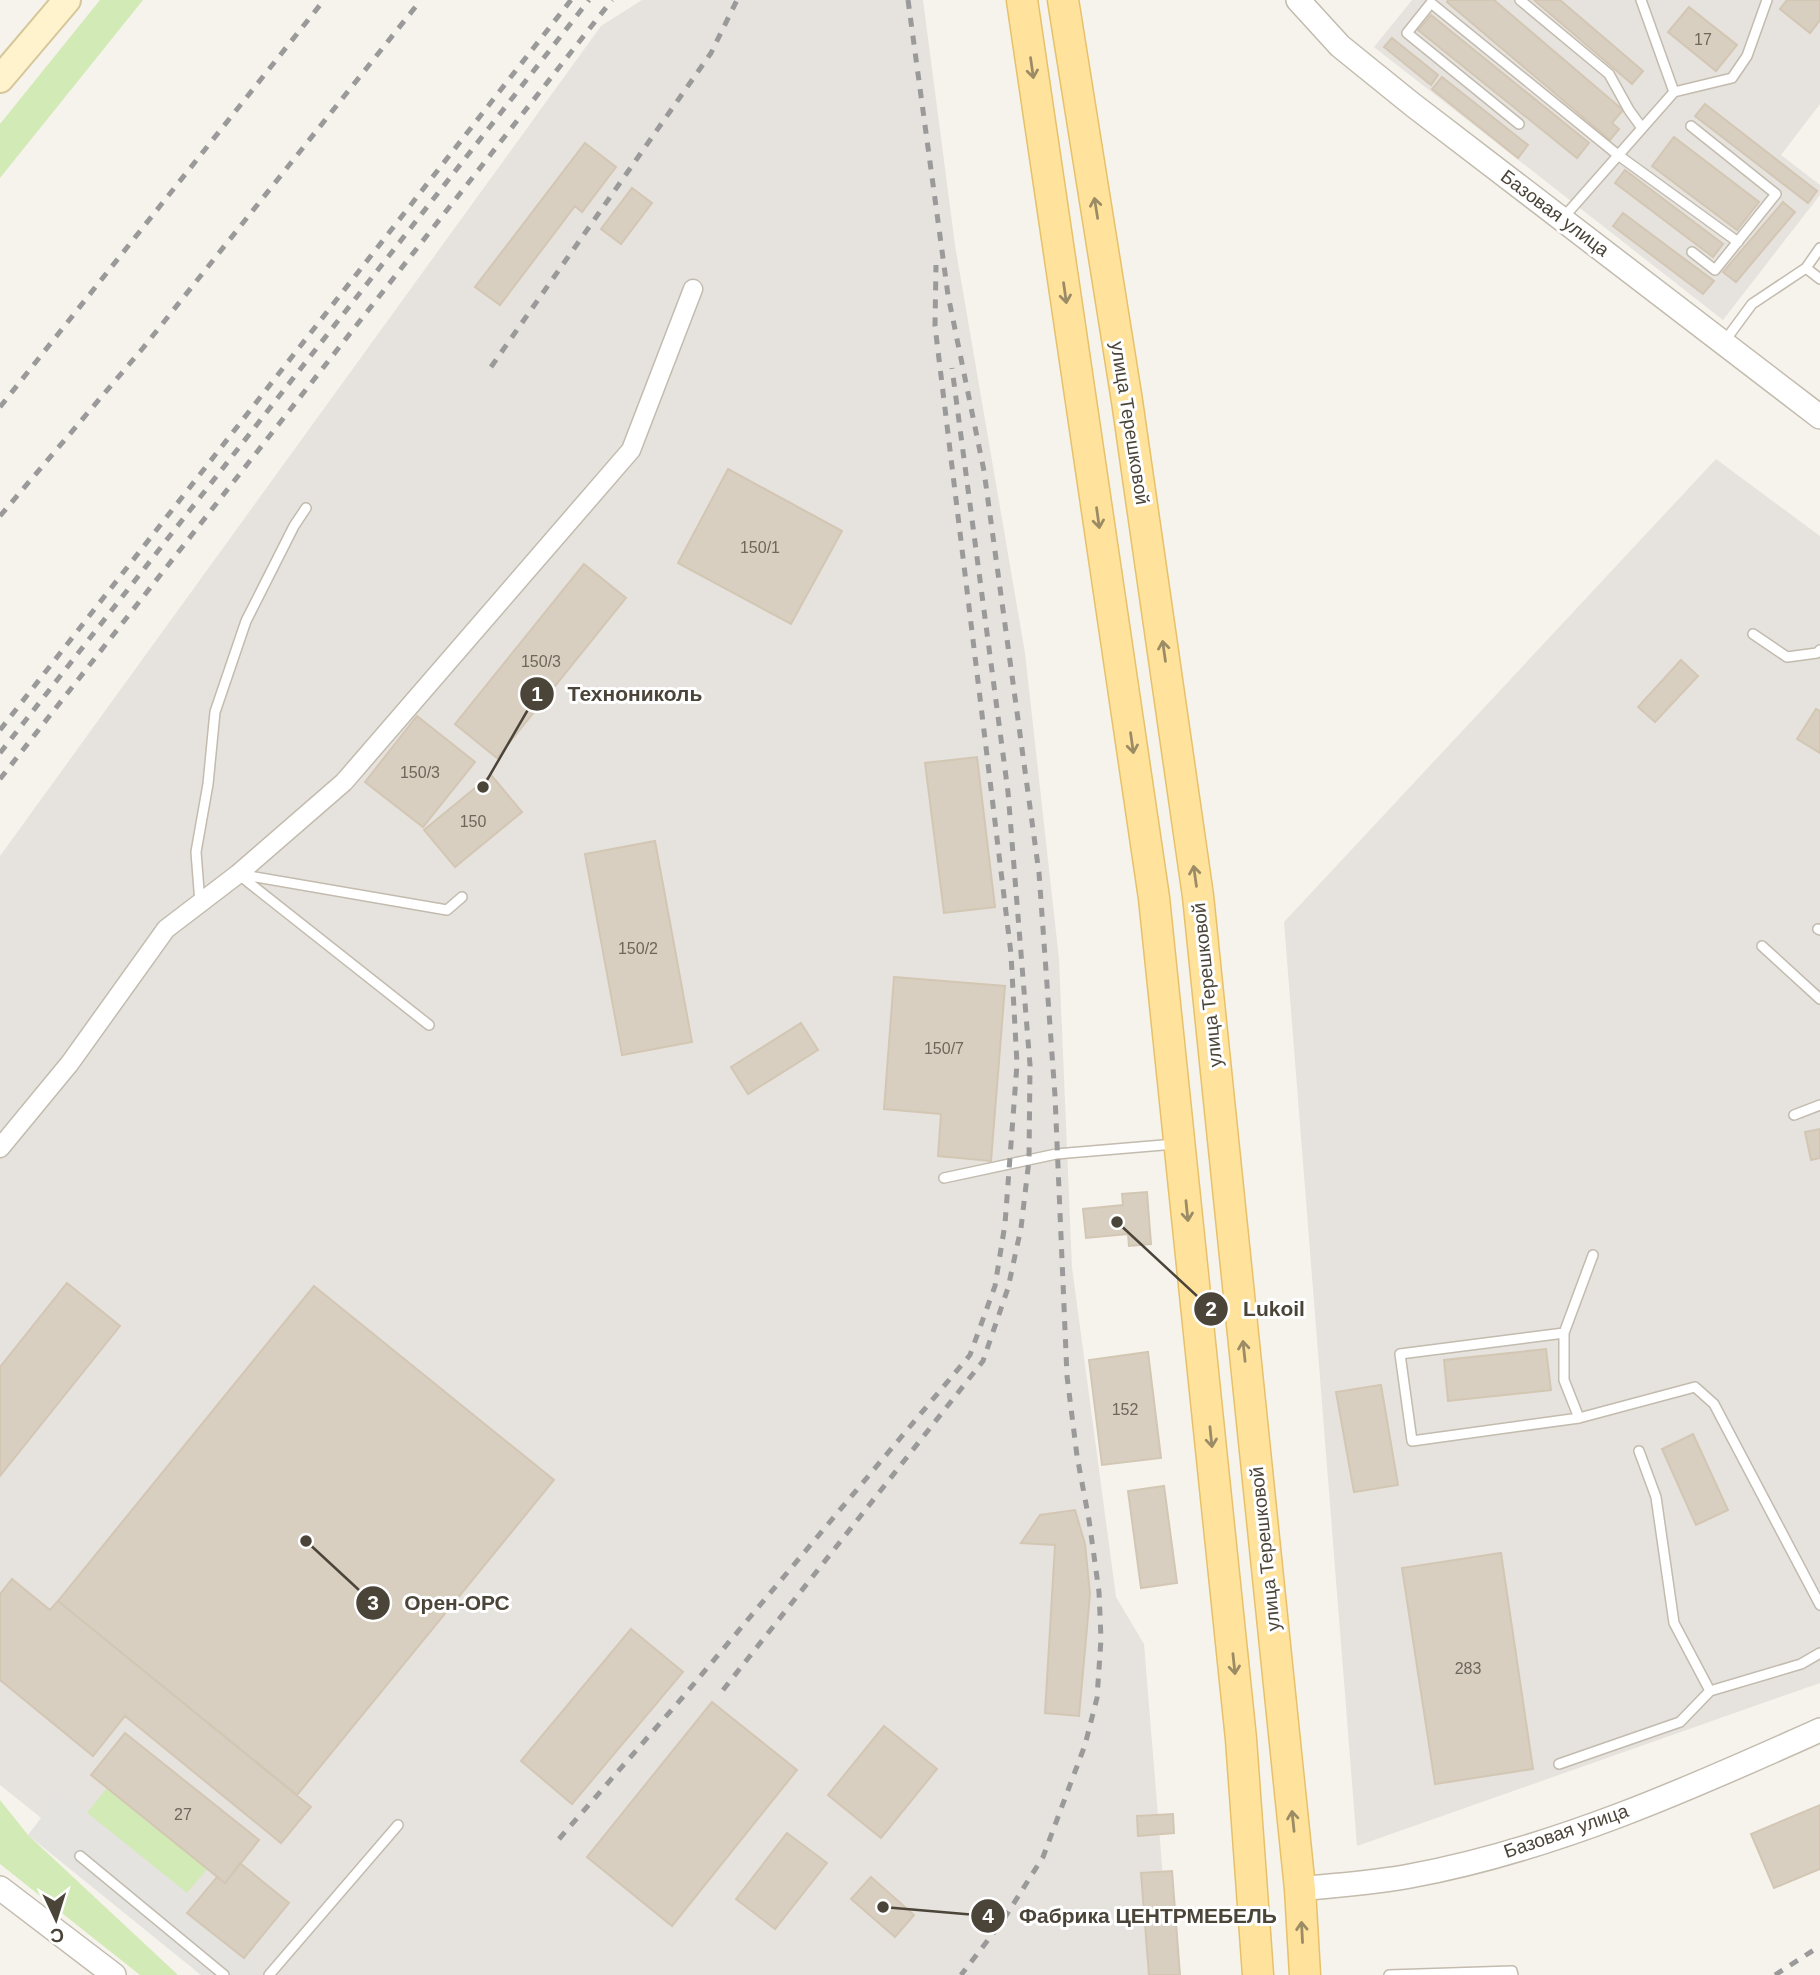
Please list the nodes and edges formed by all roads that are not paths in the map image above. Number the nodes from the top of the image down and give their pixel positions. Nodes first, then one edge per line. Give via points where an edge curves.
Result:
1 (67, 0) edge
2 (1022, 0) edge
3 (1063, 0) edge
4 (1298, 0) edge
5 (1520, 0) edge
6 (1642, 0) edge
7 (1767, 0) edge
8 (0, 79) edge
9 (1674, 92) junction
10 (1519, 124) dead end
11 (1691, 126) dead end
12 (1642, 128) junction
13 (1618, 155) junction
14 (1563, 218) junction
15 (1738, 242) junction
16 (1820, 248) edge
17 (1692, 252) dead end
18 (1806, 268) junction
19 (1820, 279) edge
20 (693, 289) dead end
21 (1724, 341) junction
22 (1820, 417) edge
23 (306, 508) dead end
24 (1753, 634) dead end
25 (1820, 650) edge
26 (238, 874) junction
27 (462, 897) dead end
28 (200, 902) junction
29 (1762, 946) dead end
30 (1820, 999) edge
31 (429, 1025) dead end
32 (1820, 1105) edge
33 (1794, 1115) dead end
34 (1222, 1139) junction
35 (1181, 1143) junction
36 (0, 1148) edge
37 (944, 1178) dead end
38 (1593, 1255) dead end
39 (1564, 1333) junction
40 (1579, 1418) junction
41 (1639, 1451) dead end
42 (1820, 1605) edge
43 (1820, 1653) edge
44 (1710, 1691) junction
45 (1820, 1730) edge
46 (1559, 1764) dead end
47 (398, 1825) dead end
48 (80, 1856) dead end
49 (0, 1888) edge
50 (1300, 1889) junction
51 (1253, 1894) junction
52 (114, 1975) edge
53 (224, 1975) edge
54 (269, 1975) edge
55 (1258, 1975) edge
56 (1305, 1975) edge
57 (1389, 1975) edge
58 (1513, 1975) edge

1 - 8 main road
2 -> 35 main road via 1154,898
34 -> 3 main road, улица Терешковой via 1196,883 1128,401
4 - 14 street, Базовая улица via 1340,46
5 - 12 lane via 1609,74
6 - 9 lane
7 - 9 lane via 1746,56 1732,78
9 - 12 lane
10 - 13 lane via 1407,33 1431,3
11 - 15 lane via 1776,194
12 - 13 lane
13 - 14 lane
13 - 15 lane
14 - 21 street, Базовая улица
15 - 17 lane via 1715,270
16 - 18 lane
18 - 19 lane
18 - 21 lane via 1752,304
20 - 26 street via 631,450 344,782
21 - 22 street, Базовая улица
23 - 28 lane via 246,621 215,712 196,852
24 - 25 lane via 1787,657
26 - 27 lane via 447,909
26 - 28 street
26 - 31 lane
28 - 36 street via 166,929 70,1063
29 - 30 lane
32 - 33 lane
34 - 35 main road
50 -> 34 main road, улица Терешковой
35 - 37 lane via 1056,1154
35 -> 51 main road
38 - 39 lane
39 - 40 lane via 1564,1380
39 - 40 lane via 1400,1354 1412,1441
40 - 42 lane via 1695,1387 1714,1404
41 - 44 lane via 1656,1497 1675,1623
43 - 44 lane via 1801,1664
44 - 46 lane via 1680,1722
45 - 50 street, Базовая улица via 1632,1809 1520,1849 1410,1876
47 - 54 lane
48 - 53 lane
49 - 52 street
50 - 51 main road
56 -> 50 main road, улица Терешковой
51 - 55 main road
57 - 58 lane via 1511,1971

